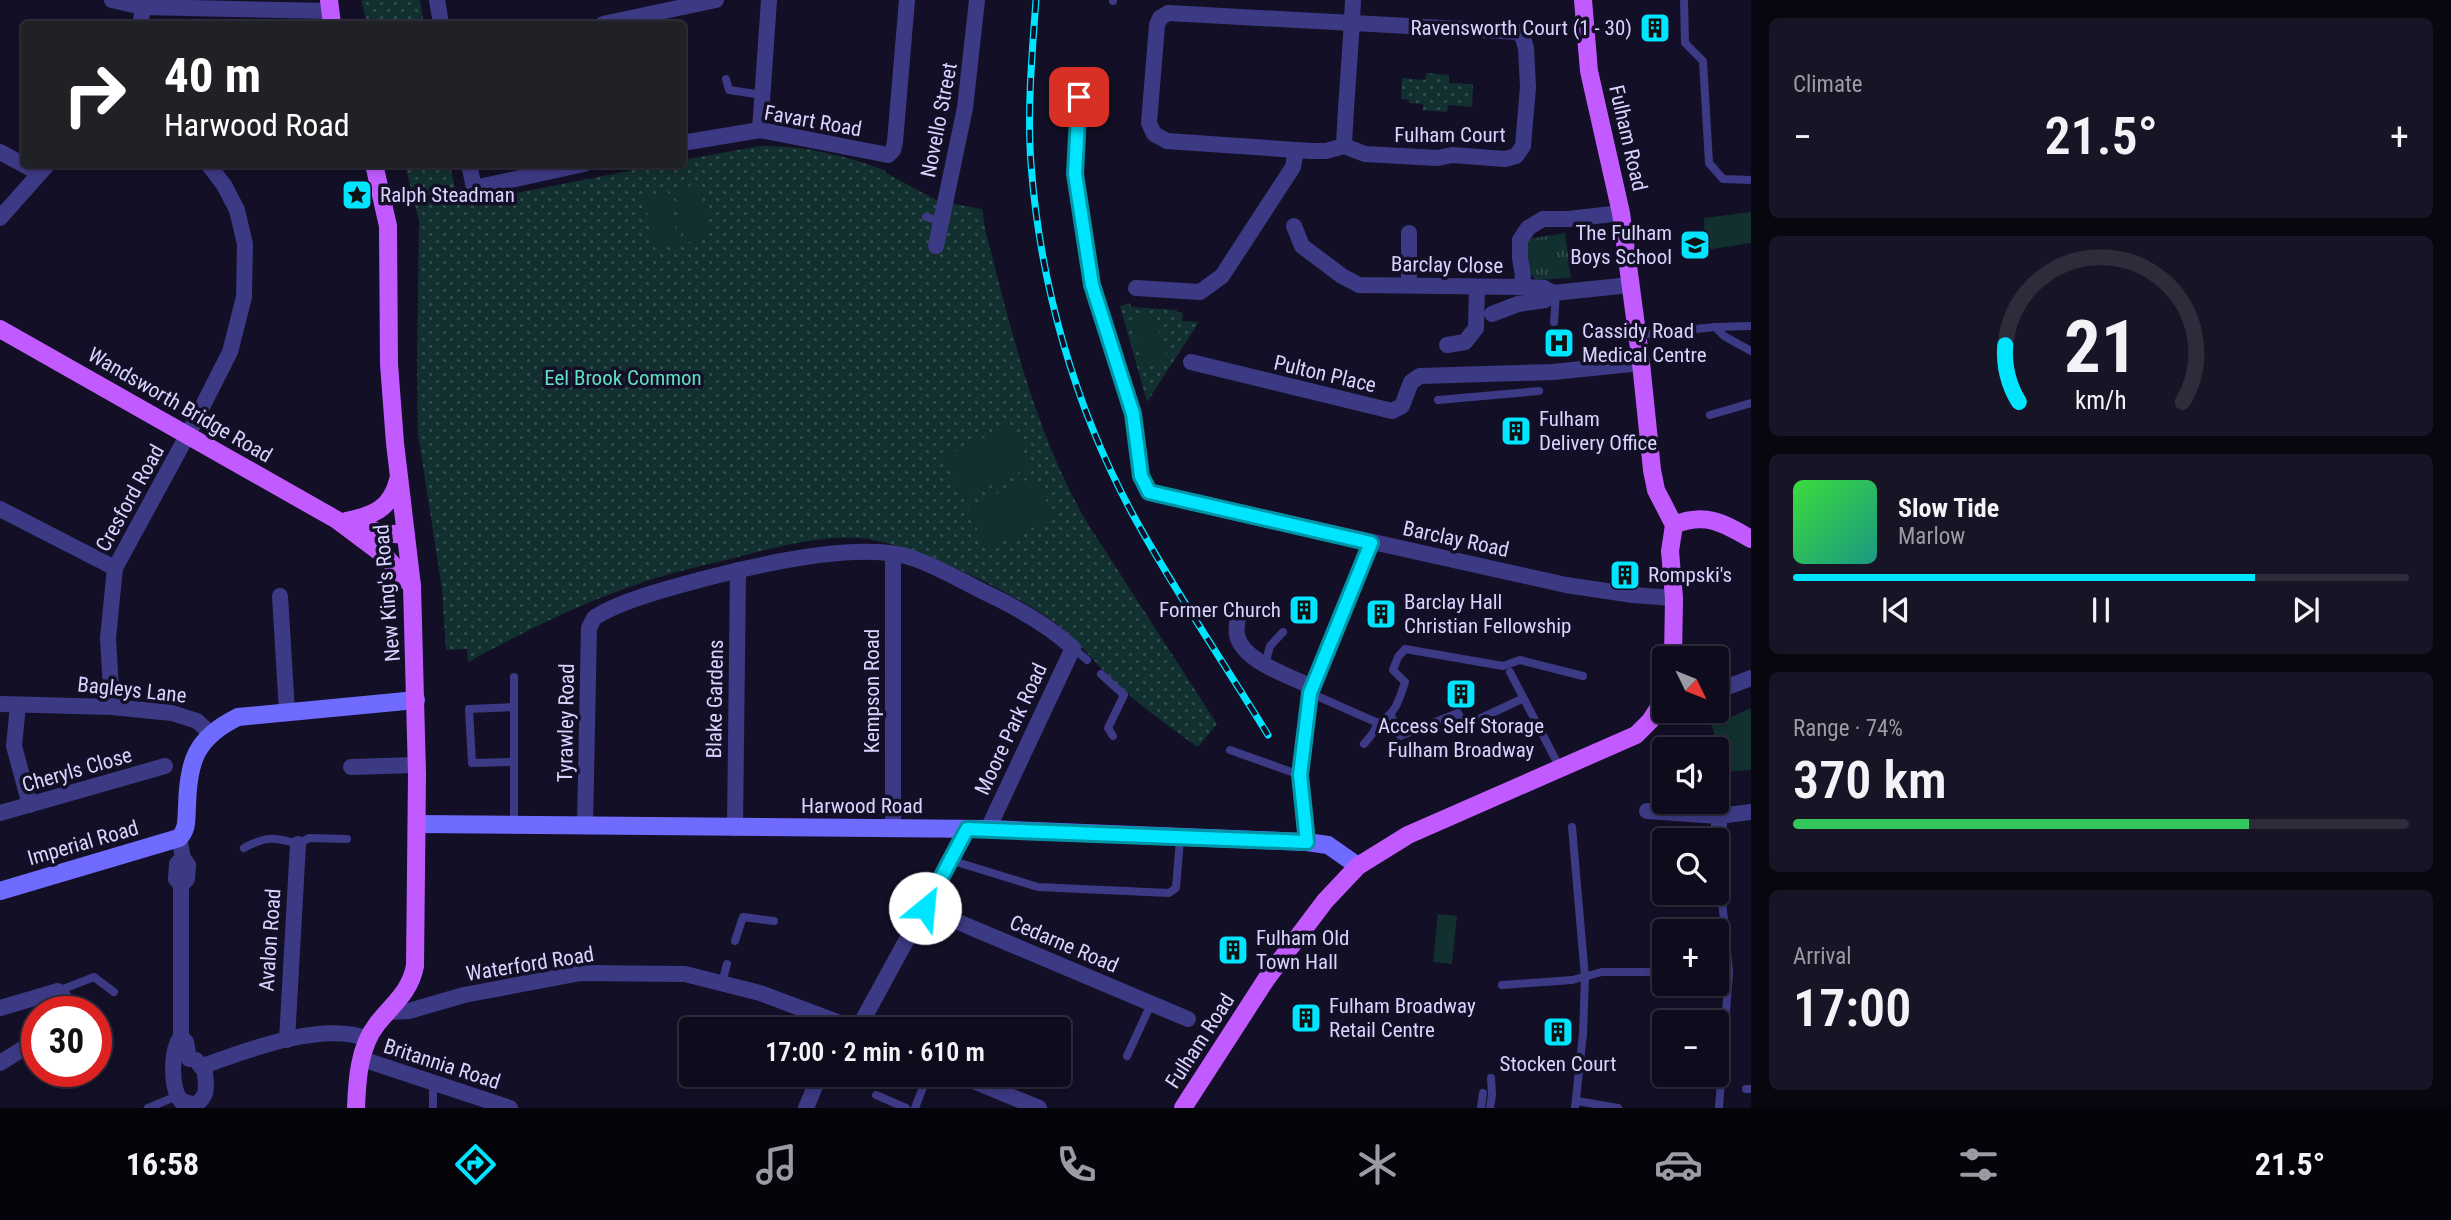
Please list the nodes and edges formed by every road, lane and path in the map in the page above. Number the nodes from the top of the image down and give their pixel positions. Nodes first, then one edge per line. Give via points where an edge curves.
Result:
1 (112, 0) edge
2 (437, 0) edge
3 (716, 0) edge
4 (769, 0) edge
5 (907, 0) edge
6 (977, 0) edge
7 (1353, 0) edge
8 (1583, 0) edge
9 (1684, 0) edge
10 (330, 12) edge
11 (142, 19) edge
12 (440, 21) edge
13 (622, 21) edge
14 (1352, 21) junction
15 (726, 79) dead end
16 (763, 95) junction
17 (1079, 97) dead end
18 (760, 130) junction
19 (686, 142) edge
20 (1344, 146) junction
21 (1296, 150) junction
22 (0, 152) edge
23 (21, 160) edge
24 (211, 168) edge
25 (375, 168) edge
26 (470, 168) edge
27 (566, 168) edge
28 (43, 169) edge
29 (1751, 180) edge
30 (1621, 213) junction
31 (0, 218) edge
32 (1294, 226) dead end
33 (1409, 233) dead end
34 (936, 246) dead end
35 (1409, 285) junction
36 (1630, 285) junction
37 (1521, 287) junction
38 (1136, 288) dead end
39 (1477, 288) junction
40 (1554, 293) junction
41 (1492, 314) dead end
42 (1554, 322) dead end
43 (1751, 326) edge
44 (1715, 327) junction
45 (0, 329) edge
46 (1638, 335) junction
47 (1447, 345) dead end
48 (1751, 351) edge
49 (1191, 362) dead end
50 (1641, 363) junction
51 (1505, 373) junction
52 (1539, 391) dead end
53 (1506, 394) junction
54 (1438, 400) dead end
55 (1751, 403) edge
56 (1710, 415) dead end
57 (188, 436) junction
58 (399, 477) junction
59 (1149, 492) joint
60 (0, 509) edge
61 (341, 521) junction
62 (1674, 525) junction
63 (406, 535) junction
64 (1751, 539) edge
65 (1371, 543) junction
66 (893, 554) junction
67 (115, 568) junction
68 (738, 569) junction
69 (412, 586) junction
70 (280, 596) dead end
71 (1674, 598) junction
72 (1238, 618) dead end
73 (1283, 632) dead end
74 (1673, 646) edge
75 (1073, 648) junction
76 (1087, 660) dead end
77 (1265, 665) junction
78 (1510, 672) dead end
79 (1101, 674) dead end
80 (1583, 676) dead end
81 (514, 677) dead end
82 (1751, 678) edge
83 (1315, 680) junction
84 (1729, 686) edge
85 (1522, 699) junction
86 (416, 700) junction
87 (0, 704) edge
88 (18, 705) junction
89 (514, 706) junction
90 (112, 707) junction
91 (287, 712) junction
92 (1391, 715) junction
93 (1652, 716) edge
94 (1378, 723) junction
95 (211, 734) junction
96 (1113, 736) dead end
97 (1364, 744) dead end
98 (1230, 750) dead end
99 (514, 762) junction
100 (417, 765) junction
101 (165, 766) dead end
102 (351, 767) dead end
103 (1560, 768) junction
104 (1300, 775) junction
105 (30, 805) junction
106 (1647, 811) dead end
107 (1751, 812) edge
108 (0, 813) edge
109 (1719, 816) junction
110 (417, 824) junction
111 (585, 826) junction
112 (514, 827) junction
113 (1572, 827) dead end
114 (735, 828) junction
115 (892, 828) junction
116 (1719, 828) edge
117 (967, 829) junction
118 (988, 829) junction
119 (179, 838) junction
120 (346, 839) dead end
121 (1180, 839) junction
122 (1307, 842) junction
123 (298, 844) junction
124 (244, 848) dead end
125 (950, 860) junction
126 (1358, 866) junction
127 (0, 891) edge
128 (1723, 905) edge
129 (925, 908) junction
130 (774, 921) dead end
131 (735, 941) dead end
132 (727, 964) dead end
133 (1652, 972) edge
134 (1730, 972) joint
135 (1586, 977) junction
136 (722, 983) junction
137 (1502, 985) dead end
138 (58, 991) junction
139 (114, 992) dead end
140 (63, 996) edge
141 (1151, 1004) junction
142 (0, 1008) edge
143 (388, 1012) junction
144 (822, 1017) edge
145 (854, 1017) edge
146 (1188, 1019) dead end
147 (368, 1039) junction
148 (286, 1040) junction
149 (21, 1050) edge
150 (1127, 1056) dead end
151 (362, 1059) junction
152 (0, 1063) edge
153 (189, 1063) junction
154 (1491, 1078) dead end
155 (433, 1081) junction
156 (815, 1087) edge
157 (923, 1087) edge
158 (989, 1087) edge
159 (1483, 1093) dead end
160 (177, 1096) junction
161 (876, 1096) dead end
162 (1576, 1104) edge
163 (195, 1107) edge
164 (148, 1108) edge
165 (356, 1108) edge
166 (433, 1108) edge
167 (510, 1108) edge
168 (806, 1108) edge
169 (906, 1108) edge
170 (915, 1108) edge
171 (1040, 1108) edge
172 (1183, 1108) edge
173 (1481, 1108) edge
174 (1490, 1108) edge
175 (1618, 1108) edge
176 (1719, 1108) edge

1 - 11 street
2 - 12 street
3 - 13 street
4 - 16 street
5 - 18 street, Favart Road via 893,150 888,155
6 - 34 street, Novello Street via 965,108 933,219
7 - 14 street
8 - 30 main road, Fulham Road via 1589,71
9 - 29 lane via 1685,43 1703,61 1709,163 1723,179
10 - 11 street
14 - 20 street
14 - 20 street, Fulham Court via 1518,32 1526,48 1528,87 1523,146 1516,156 1365,155
14 - 21 street, Fulham Court via 1173,12 1158,21 1149,123 1158,137
15 - 16 lane via 729,90
16 - 18 street
17 - 59 lane via 1075,174 1092,285 1133,414 1141,476
18 - 19 street, Favart Road
20 - 21 street, Fulham Court
21 - 38 street via 1293,167 1222,276 1200,292
22 - 23 street
24 - 57 street, Cresford Road via 237,211 245,244 244,297 230,352
25 - 58 main road, New King's Road via 388,226 389,364
26 - 27 street via 474,188
28 - 31 street
30 - 36 main road, Fulham Road
30 - 37 street, Barclay Close via 1543,219 1528,228 1520,240
32 - 35 street, Barclay Close via 1302,246 1359,285
33 - 35 street
35 - 39 street, Barclay Close
36 - 40 street
36 - 46 main road, Fulham Road
37 - 39 street, Barclay Close
37 - 40 street
39 - 47 street via 1476,328 1465,342
40 - 41 street via 1545,300
40 - 42 lane
43 - 44 lane
44 - 46 lane
44 - 48 lane
45 - 57 main road, Wandsworth Bridge Road
46 - 50 main road, Fulham Road
49 - 51 street, Pulton Place via 1392,411 1402,406 1411,382 1420,376
50 - 51 street, Pulton Place
50 - 62 main road, Fulham Road via 1656,490
51 - 53 lane
52 - 53 lane
53 - 54 lane
55 - 56 lane
57 - 61 main road, Wandsworth Bridge Road
57 - 67 street, Cresford Road
58 - 61 main road via 386,505 368,516
58 - 63 main road, New King's Road
59 - 65 street, Barclay Road
60 - 67 street
61 - 63 main road
61 - 69 main road via 385,556
62 - 64 main road via 1692,518 1710,520
62 - 71 main road via 1670,551
63 - 69 main road, New King's Road
65 - 71 street, Barclay Road via 1566,585
65 - 83 street
66 - 68 street via 796,558
66 - 75 street via 914,558 1003,601
66 - 115 street, Kempson Road
67 - 90 street, Cresford Road via 108,638
68 - 111 street, Tyrawley Road via 656,592 591,621
68 - 114 street, Blake Gardens
69 - 86 main road, New King's Road
70 - 91 street
71 - 74 main road
72 - 77 street via 1242,645
73 - 77 lane via 1270,646
75 - 76 lane
75 - 118 street, Moore Park Road
77 - 83 street
78 - 85 lane
79 - 96 lane via 1124,695 1108,728
80 - 92 lane via 1520,660 1503,666 1405,649 1393,670 1405,682
81 - 89 lane
82 - 84 street
83 - 94 lane
83 - 104 street
85 - 92 lane via 1464,726 1458,712 1400,736
85 - 103 lane
86 - 91 main road
86 - 100 main road, New King's Road
87 - 88 street, Bagleys Lane
88 - 90 street, Bagleys Lane
88 - 105 street via 14,746
89 - 99 lane
89 - 99 lane via 469,709 472,763
90 - 95 street, Bagleys Lane via 172,713 190,718
91 - 95 main road via 238,718
92 - 94 lane
93 - 103 main road via 1636,735
94 - 97 lane
95 - 119 main road via 188,772 186,826
98 - 104 lane
99 - 112 lane
100 - 102 street
100 - 110 main road, New King's Road
101 - 105 street, Cheryls Close
103 - 126 main road, Fulham Road via 1455,813
104 - 122 street
105 - 108 street, Cheryls Close
106 - 109 street
107 - 109 street
109 - 116 street
110 - 112 main road, Harwood Road
110 - 143 main road, New King's Road via 415,965 407,989
111 - 112 main road, Harwood Road
111 - 114 main road, Harwood Road
113 - 135 lane
114 - 115 main road, Harwood Road
115 - 117 main road, Harwood Road
117 - 118 main road, Harwood Road
117 - 125 street
118 - 121 main road, Harwood Road
119 - 127 main road, Imperial Road
119 - 153 street via 183,858 177,864 176,879 181,884 181,1037
120 - 123 lane via 309,838
121 - 122 main road, Harwood Road
121 - 125 lane via 1176,888 1170,893 1038,887
122 - 126 main road, Harwood Road via 1328,845
123 - 124 lane via 260,839
123 - 148 street, Avalon Road
125 - 129 street
126 - 172 main road, Fulham Road via 1325,901 1268,978
128 - 134 lane
129 - 141 street, Cedarne Road
129 - 145 street
130 - 131 lane via 743,917
132 - 136 lane
133 - 135 lane via 1602,972
134 - 176 lane
135 - 137 lane
135 - 162 lane
136 - 143 street, Waterford Road via 685,974 581,973
136 - 144 street, Waterford Road
138 - 139 lane via 94,977
138 - 140 street
138 - 142 street
141 - 146 street, Cedarne Road
141 - 150 lane
143 - 147 main road, New King's Road
147 - 148 street via 332,1034
147 - 151 main road, New King's Road
148 - 153 street
149 - 152 street
151 - 155 street, Britannia Road
151 - 165 main road, New King's Road
153 - 160 street via 173,1077
153 - 163 street via 205,1072 206,1094
154 - 174 lane
155 - 166 lane
155 - 167 street, Britannia Road
156 - 168 street
157 - 170 lane
158 - 171 street
159 - 173 lane
160 - 163 street
160 - 164 lane
161 - 169 lane
162 - 175 lane

